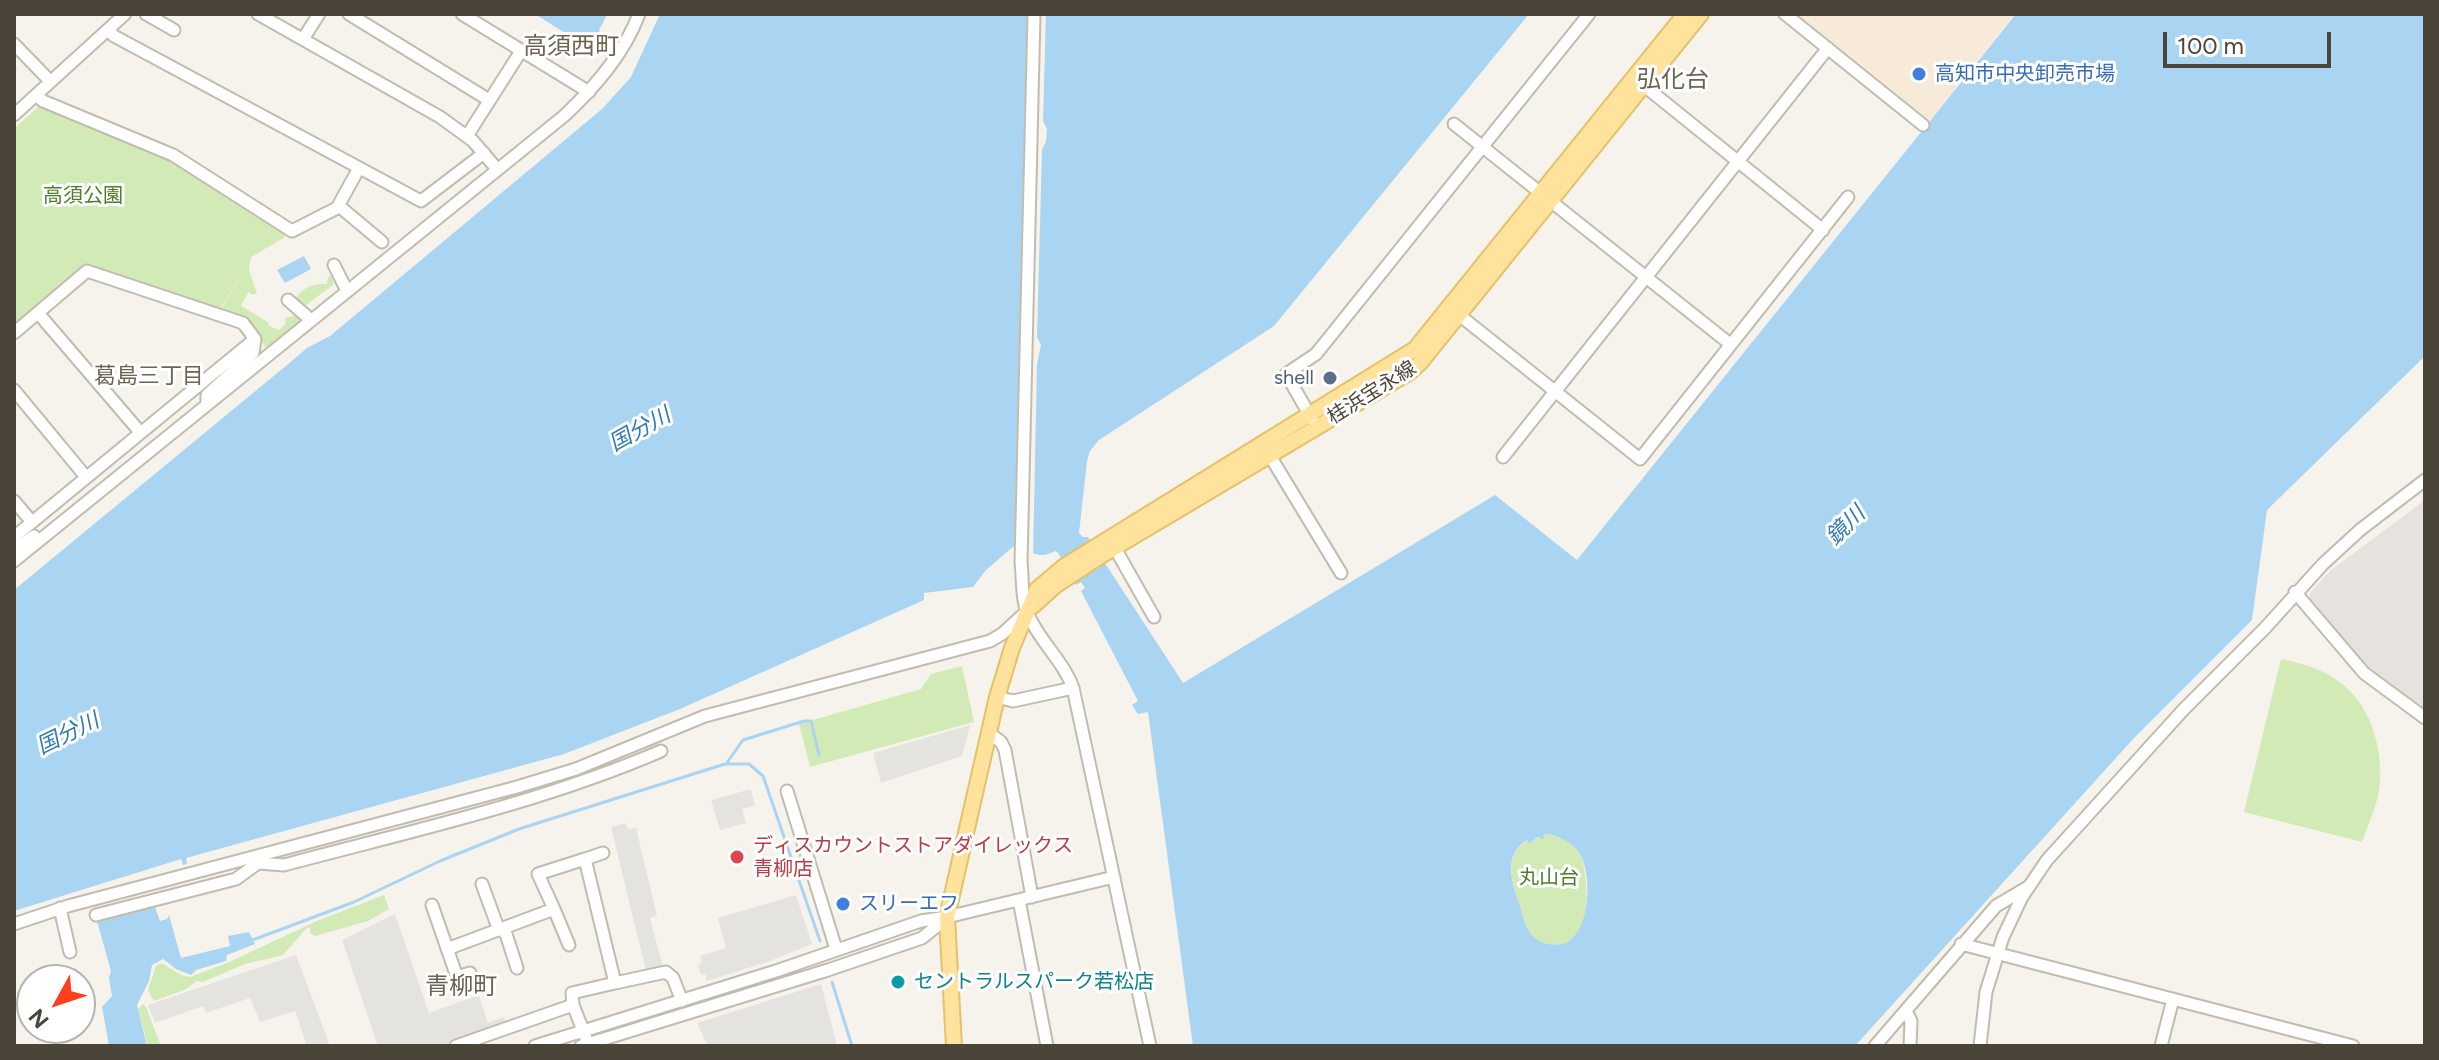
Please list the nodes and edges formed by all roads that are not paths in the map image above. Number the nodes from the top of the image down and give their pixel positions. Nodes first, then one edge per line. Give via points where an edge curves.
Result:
1 (125, 14) edge
2 (146, 14) edge
3 (258, 14) edge
4 (319, 14) edge
5 (349, 14) edge
6 (462, 14) edge
7 (639, 14) edge
8 (1034, 14) edge
9 (1589, 14) edge
10 (1685, 14) edge
11 (1701, 14) edge
12 (1785, 14) edge
13 (108, 30) junction
14 (174, 30) dead end
15 (303, 39) junction
16 (14, 44) edge
17 (1828, 48) junction
18 (521, 51) junction
19 (50, 81) junction
20 (1639, 82) junction
21 (589, 92) junction
22 (36, 95) junction
23 (489, 100) junction
24 (14, 115) edge
25 (1454, 124) dead end
26 (1923, 125) dead end
27 (467, 136) junction
28 (1483, 146) junction
29 (484, 153) junction
30 (1737, 163) junction
31 (359, 168) junction
32 (497, 169) junction
33 (1546, 197) junction
34 (1848, 197) dead end
35 (339, 206) junction
36 (1823, 230) junction
37 (382, 242) dead end
38 (334, 265) dead end
39 (1646, 277) junction
40 (346, 289) junction
41 (288, 300) dead end
42 (1454, 312) junction
43 (38, 313) junction
44 (311, 320) junction
45 (14, 333) edge
46 (255, 339) junction
47 (1730, 344) junction
48 (14, 390) edge
49 (1555, 392) junction
50 (207, 405) junction
51 (1313, 421) junction
52 (140, 432) junction
53 (1266, 450) junction
54 (1503, 457) dead end
55 (86, 477) junction
56 (2425, 480) edge
57 (14, 501) edge
58 (32, 522) junction
59 (60, 524) junction
60 (14, 537) edge
61 (1106, 547) junction
62 (14, 550) edge
63 (14, 561) edge
64 (1341, 573) dead end
65 (2295, 592) junction
66 (1026, 611) junction
67 (1154, 617) dead end
68 (1073, 688) junction
69 (997, 697) junction
70 (2425, 718) edge
71 (989, 733) junction
72 (661, 751) dead end
73 (787, 791) dead end
74 (603, 853) dead end
75 (257, 859) junction
76 (585, 859) junction
77 (810, 867) junction
78 (789, 871) dead end
79 (1114, 877) junction
80 (482, 884) dead end
81 (2028, 887) junction
82 (1032, 897) junction
83 (1019, 900) junction
84 (432, 905) dead end
85 (60, 908) junction
86 (554, 909) junction
87 (96, 915) dead end
88 (947, 917) junction
89 (14, 924) edge
90 (501, 929) junction
91 (1961, 944) junction
92 (569, 945) dead end
93 (447, 949) junction
94 (836, 949) junction
95 (70, 952) dead end
96 (1997, 954) junction
97 (517, 968) dead end
98 (470, 973) dead end
99 (615, 983) junction
100 (2173, 999) junction
101 (682, 1001) junction
102 (573, 1005) junction
103 (1906, 1011) junction
104 (584, 1030) junction
105 (2335, 1044) edge
106 (585, 1045) edge
107 (456, 1046) edge
108 (535, 1046) edge
109 (954, 1046) edge
110 (1047, 1046) edge
111 (1150, 1046) edge
112 (1875, 1046) edge
113 (1910, 1046) edge
114 (1980, 1046) edge
115 (2161, 1046) edge
116 (2353, 1046) edge

1 - 13 street
2 - 14 street
3 - 15 street
4 - 15 street
5 - 23 street
6 - 18 street
7 - 21 street via 620,52
8 - 66 street via 1021,562
9 - 28 street
10 - 20 main road, 桂浜宝永線
11 - 20 main road, 桂浜宝永線
12 - 17 street
13 - 19 street
13 - 31 street
15 - 27 street
16 - 19 street
17 - 26 street
17 - 30 street
18 - 21 street
18 - 23 street
19 - 22 street
20 - 30 street
20 - 33 main road, 桂浜宝永線
21 - 32 street
22 - 24 street
22 - 35 street via 173,155 292,231
23 - 27 street
25 - 28 street
27 - 29 street
28 - 33 street
28 - 51 street via 1316,354 1286,374
29 - 31 street via 421,201
29 - 32 street
30 - 36 street
30 - 39 street
31 - 35 street
32 - 40 street
33 - 39 street
33 - 42 main road, 桂浜宝永線
34 - 36 street
35 - 37 street
36 - 47 street
38 - 40 street
39 - 47 street
39 - 49 street
40 - 44 street
41 - 44 street
42 - 49 street
42 - 51 main road, 桂浜宝永線 via 1401,360
43 - 45 street
43 - 46 street via 87,271 243,323
43 - 52 street
44 - 50 street
46 - 50 street via 253,353 207,395
46 - 52 street
47 - 49 street via 1640,459
48 - 55 street
49 - 54 street
50 - 59 street
51 - 53 main road, 桂浜宝永線
52 - 55 street
53 - 61 main road, 桂浜宝永線
53 - 64 street
55 - 58 street
56 - 65 street via 2360,530
57 - 58 street
58 - 60 street
59 - 62 street
59 - 63 street
61 - 66 main road, 桂浜宝永線 via 1065,572
61 - 67 street
65 - 70 street via 2364,673
65 - 81 street via 2076,826
66 - 68 street
66 - 69 main road
66 - 75 street via 990,641 705,716 576,769
68 - 69 street via 1013,701
68 - 79 street
69 - 71 main road
71 - 82 street via 1005,750
71 - 88 main road
72 - 75 street via 537,797 284,865
73 - 77 street
74 - 76 street
75 - 85 street
75 - 87 street via 236,879
76 - 86 street via 538,874
76 - 99 street
77 - 78 street
77 - 94 street
79 - 82 street
79 - 111 street
80 - 90 street
81 - 91 street via 1996,906
81 - 96 street
82 - 83 street
83 - 88 street
83 - 110 street
84 - 93 street
85 - 89 street
85 - 95 street
86 - 90 street
86 - 92 street
88 - 94 street
88 - 106 street via 922,938
88 - 109 main road
90 - 93 street
90 - 97 street
91 - 96 street
91 - 103 street
93 - 98 street via 457,977
94 - 101 street
96 - 100 street
96 - 114 street
99 - 101 street via 666,972
99 - 102 street via 572,993
100 - 105 street
100 - 115 street
101 - 104 street
102 - 104 street
102 - 107 street
103 - 112 street
103 - 113 street
104 - 106 street
104 - 108 street
105 - 116 street

